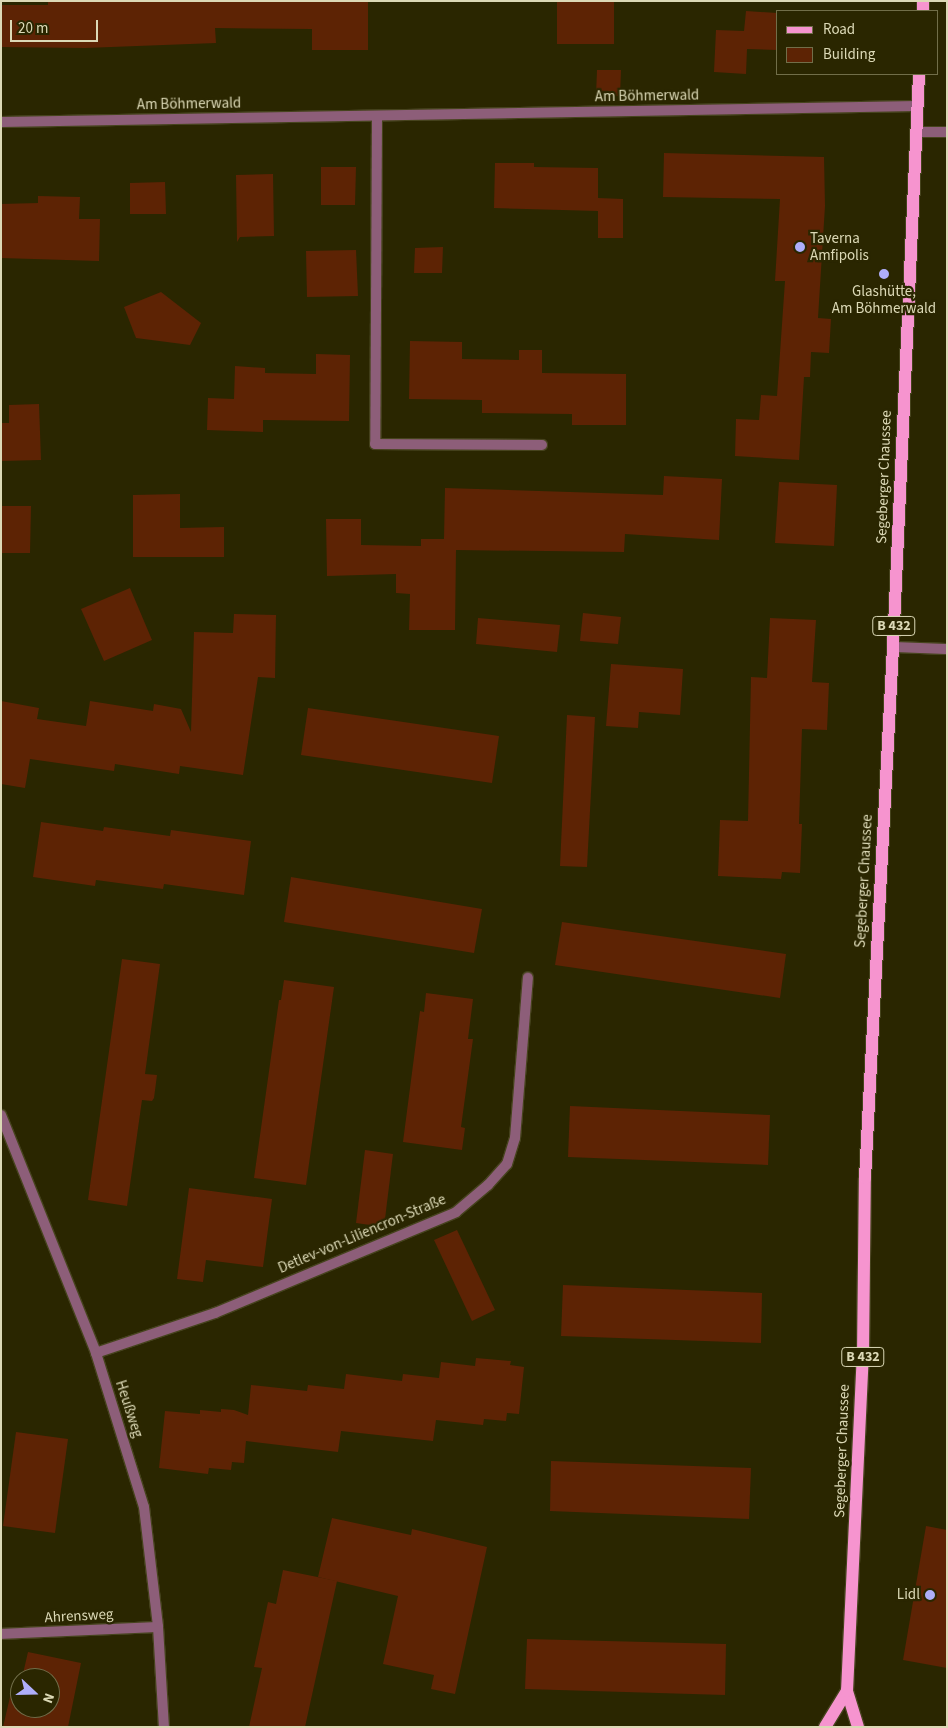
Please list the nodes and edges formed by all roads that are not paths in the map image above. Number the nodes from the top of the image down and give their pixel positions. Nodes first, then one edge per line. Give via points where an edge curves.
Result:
1 (919, 75) edge
2 (917, 106) junction
3 (377, 116) junction
4 (1, 122) edge
5 (916, 132) junction
6 (947, 132) edge
7 (542, 445) dead end
8 (893, 647) junction
9 (947, 649) edge
10 (528, 978) dead end
11 (1, 1115) edge
12 (96, 1353) junction
13 (158, 1627) junction
14 (1, 1634) edge
15 (847, 1690) junction
16 (164, 1727) edge
17 (825, 1727) edge
18 (858, 1727) edge

1 - 2 main road, Segeberger Chaussee / B 432
2 - 3 street, Am Böhmerwald
2 - 5 main road, Segeberger Chaussee / B 432
3 - 4 street, Am Böhmerwald
3 - 7 street via 375,444
5 - 6 street
5 - 8 main road, Segeberger Chaussee / B 432
8 - 9 street
8 - 15 main road, Segeberger Chaussee / B 432 via 865,1178 863,1356
10 - 12 street, Detlev-von-Liliencron-Straße via 515,1138 507,1164 488,1185 456,1212 215,1313
11 - 12 street, Heußweg
12 - 13 street, Heußweg via 144,1507
13 - 14 street, Ahrensweg
13 - 16 street, Heußweg
15 - 17 main road, Segeberger Chaussee / B 432
15 - 18 main road, Segeberger Chaussee / B 432

